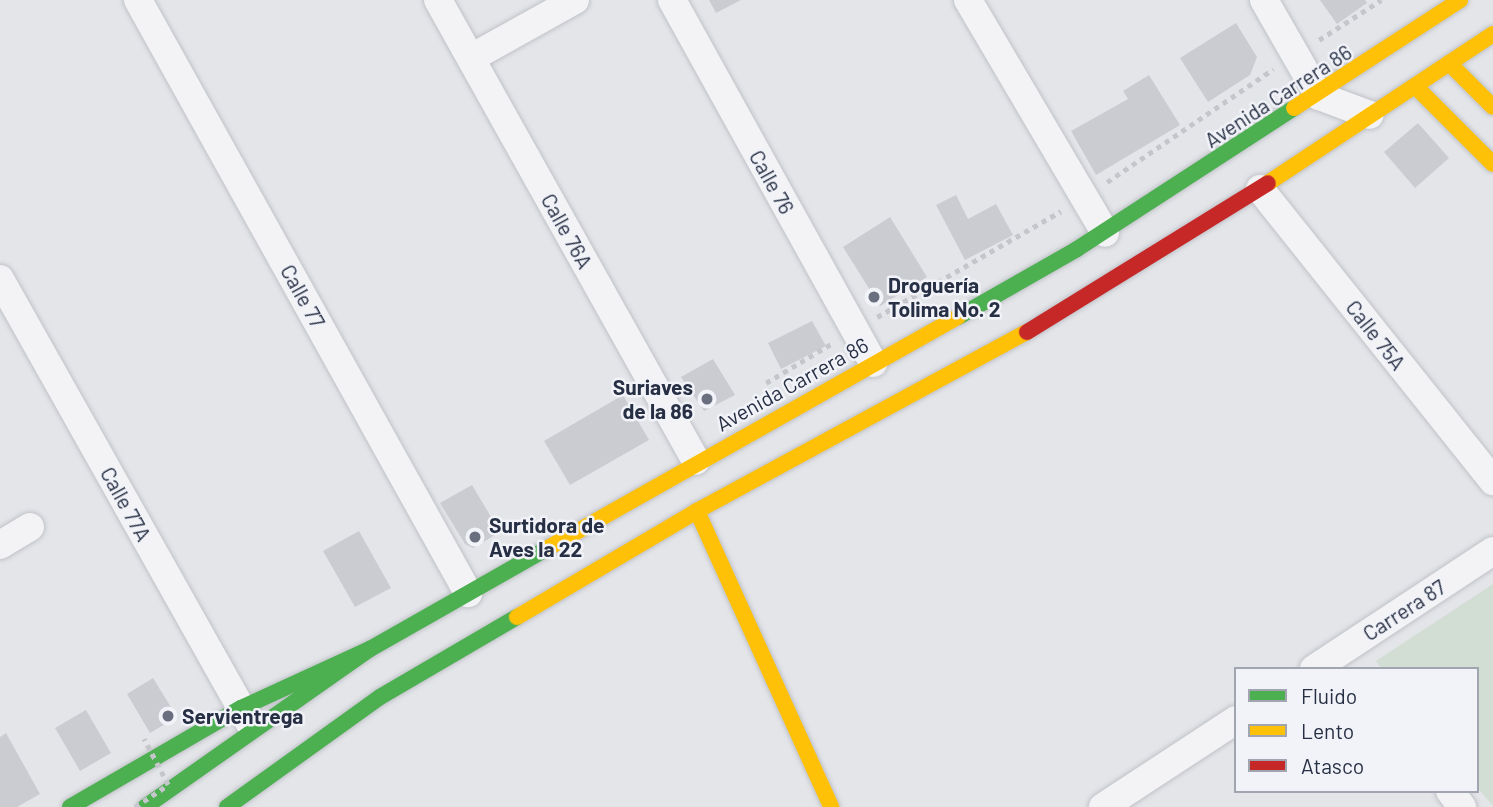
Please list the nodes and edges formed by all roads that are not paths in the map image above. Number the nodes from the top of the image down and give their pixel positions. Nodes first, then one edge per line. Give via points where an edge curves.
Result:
1 (138, 0) edge
2 (439, 0) edge
3 (575, 0) edge
4 (672, 0) edge
5 (968, 0) edge
6 (1264, 0) edge
7 (1460, 0) edge
8 (1493, 34) edge
9 (471, 58) junction
10 (1449, 63) junction
11 (1415, 86) junction
12 (1319, 96) junction
13 (1493, 107) edge
14 (1370, 115) junction
15 (1493, 164) edge
16 (1260, 189) junction
17 (1105, 233) junction
18 (0, 279) edge
19 (873, 363) junction
20 (696, 461) junction
21 (1493, 481) edge
22 (697, 511) junction
23 (30, 527) dead end
24 (0, 545) edge
25 (1493, 551) edge
26 (468, 593) junction
27 (1347, 660) edge
28 (1321, 667) edge
29 (247, 718) junction
30 (1234, 721) edge
31 (70, 807) edge
32 (145, 807) edge
33 (227, 807) edge
34 (831, 807) edge
35 (1104, 807) edge

1 - 26 street, Calle 77
2 - 9 street, Calle 76A
3 - 9 street
4 - 19 street, Calle 76
5 - 17 street
6 - 12 street
7 - 12 main road, Avenida Carrera 86
8 - 10 main road
9 - 20 street, Calle 76A
10 - 11 main road
10 - 13 main road
11 - 14 main road
11 - 15 main road
12 - 14 street
12 - 17 main road, Avenida Carrera 86
14 - 16 main road
16 - 21 street, Calle 75A
16 - 22 main road via 988,356
17 - 19 main road, Avenida Carrera 86
18 - 29 street, Calle 77A
19 - 20 main road, Avenida Carrera 86
20 - 26 main road, Avenida Carrera 86
22 - 33 main road via 380,697
22 - 34 main road
23 - 24 street
25 - 27 street, Carrera 87
26 - 29 main road, Avenida Carrera 86
27 - 28 street, Carrera 87
29 - 31 main road
29 - 32 main road
30 - 35 street

